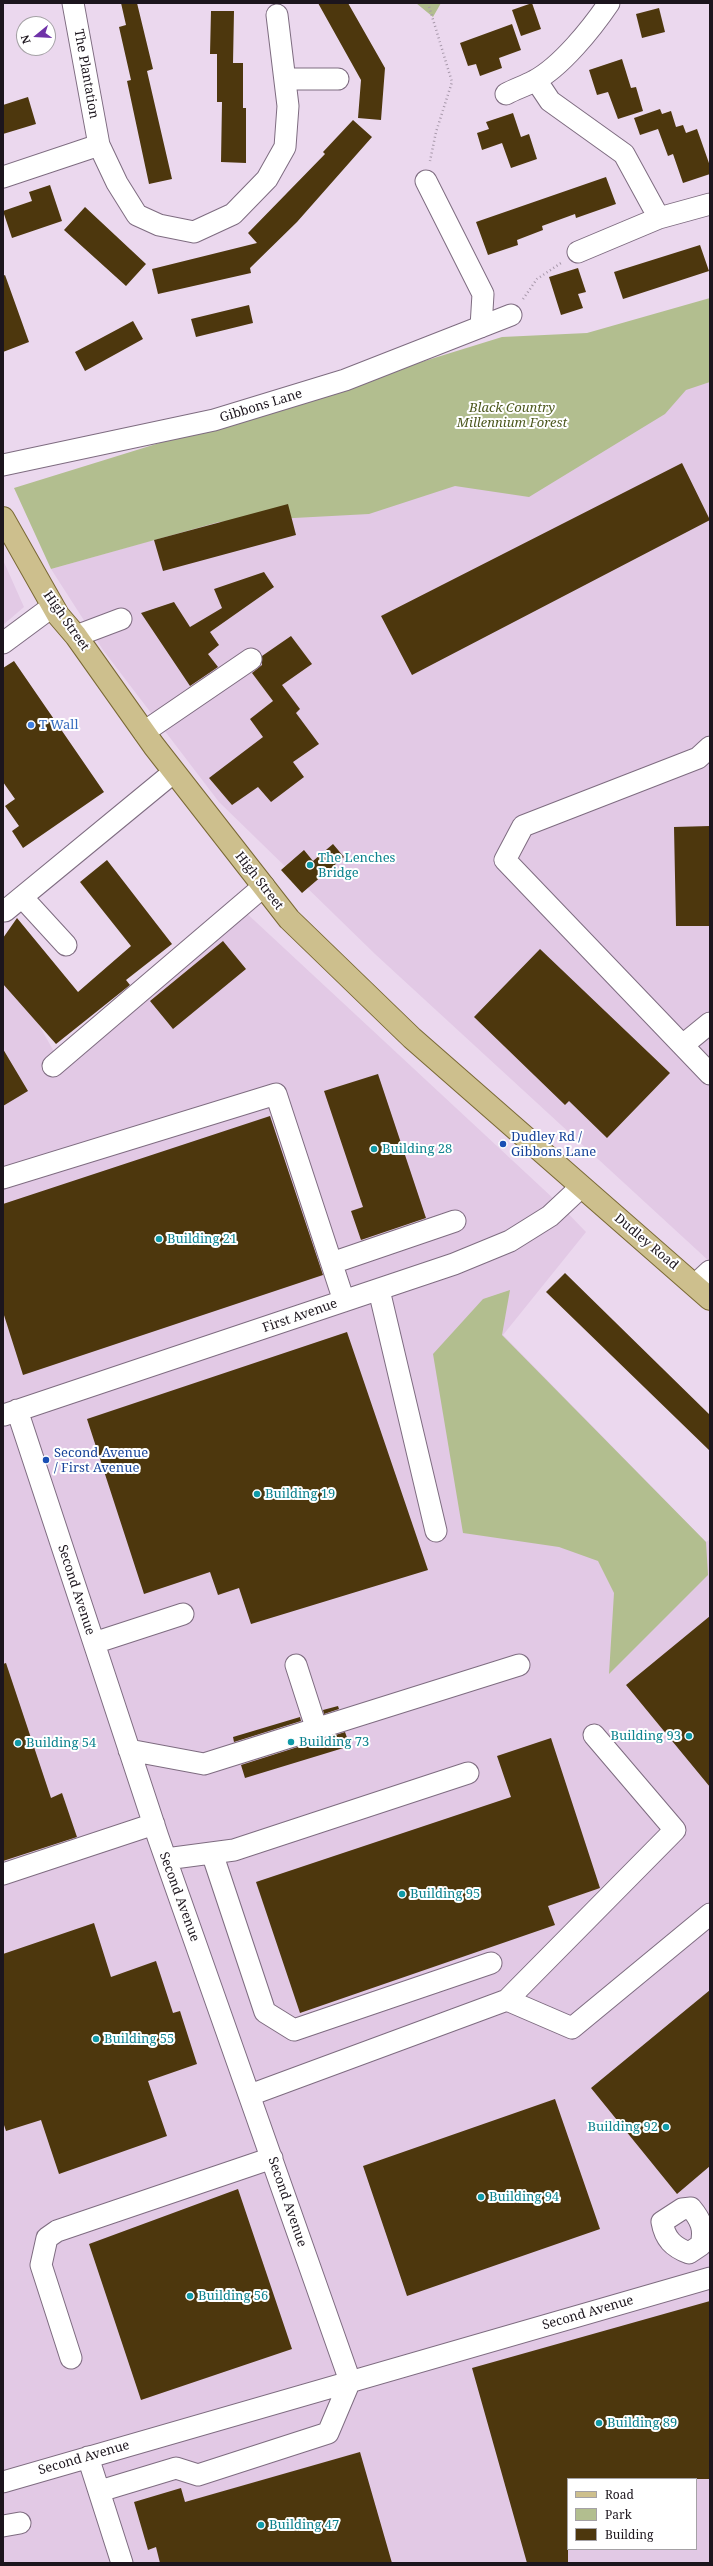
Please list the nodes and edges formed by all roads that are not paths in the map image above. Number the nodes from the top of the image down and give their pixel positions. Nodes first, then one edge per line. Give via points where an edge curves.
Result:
1 (73, 3) edge
2 (609, 3) edge
3 (277, 15) dead end
4 (285, 79) junction
5 (338, 79) dead end
6 (536, 80) junction
7 (506, 94) dead end
8 (98, 145) junction
9 (3, 177) edge
10 (426, 181) road end
11 (710, 204) edge
12 (659, 218) junction
13 (578, 252) road end
14 (510, 315) road end
15 (481, 327) junction
16 (3, 465) edge
17 (3, 518) edge
18 (53, 606) junction
19 (121, 619) dead end
20 (76, 636) junction
21 (3, 643) edge
22 (251, 659) dead end
23 (144, 732) junction
24 (706, 755) edge
25 (174, 772) junction
26 (264, 886) junction
27 (22, 897) junction
28 (3, 911) edge
29 (66, 945) dead end
30 (710, 1023) edge
31 (682, 1045) junction
32 (53, 1066) dead end
33 (710, 1074) edge
34 (3, 1178) edge
35 (581, 1187) junction
36 (455, 1221) dead end
37 (332, 1264) junction
38 (705, 1285) edge
39 (379, 1290) junction
40 (344, 1301) junction
41 (10, 1412) edge
42 (436, 1531) dead end
43 (183, 1614) dead end
44 (94, 1643) junction
45 (296, 1665) dead end
46 (519, 1665) dead end
47 (316, 1727) junction
48 (594, 1735) dead end
49 (129, 1750) junction
50 (468, 1773) dead end
51 (154, 1824) junction
52 (212, 1853) junction
53 (166, 1859) junction
54 (3, 1874) edge
55 (710, 1914) edge
56 (491, 1963) dead end
57 (507, 2000) junction
58 (250, 2095) junction
59 (272, 2158) junction
60 (689, 2253) dead end
61 (704, 2280) edge
62 (71, 2358) dead end
63 (350, 2381) junction
64 (88, 2457) junction
65 (3, 2482) edge
66 (100, 2491) junction
67 (122, 2563) edge

1 - 8 street, The Plantation
2 - 6 street via 589,32
3 - 4 street, The Plantation
4 - 5 street
4 - 8 street, The Plantation via 288,106 285,147 267,179 233,214 194,232 159,225 137,215
6 - 7 street
6 - 12 street via 550,101 624,154
8 - 9 street
10 - 15 street via 483,294
11 - 12 street
12 - 13 street
14 - 15 street, Gibbons Lane
15 - 16 street, Gibbons Lane via 346,380 214,420
17 - 18 main road, High Street
18 - 20 main road, High Street
18 - 21 street
19 - 20 street
20 - 23 main road, High Street
22 - 23 street
23 - 25 main road, High Street
24 - 31 street via 523,826 504,860
25 - 26 main road, High Street
25 - 27 street
26 - 32 street
26 - 35 main road, High Street via 289,919 412,1038
27 - 28 street
27 - 29 street
30 - 31 street
31 - 33 street
34 - 37 street via 276,1094
35 - 38 main road, Dudley Road
35 - 39 street, First Avenue via 550,1216 510,1241
36 - 37 street
37 - 40 street
39 - 40 street, First Avenue
39 - 42 street
40 - 41 street, First Avenue
41 - 44 street, Second Avenue
43 - 44 street
44 - 49 street, Second Avenue
45 - 47 street
46 - 47 street
47 - 49 street via 204,1764
48 - 57 street via 674,1830
49 - 51 street, Second Avenue
50 - 52 street via 234,1850
51 - 53 street, Second Avenue
51 - 54 street
52 - 53 street
52 - 56 street via 265,2012 294,2030
53 - 58 street, Second Avenue
55 - 57 street via 572,2028
57 - 58 street
58 - 59 street, Second Avenue
59 - 62 street via 57,2231 47,2238 41,2265
59 - 63 street, Second Avenue
60 - 61 street
61 - 63 street, Second Avenue
63 - 64 street, Second Avenue
63 - 66 street via 328,2433 198,2475 176,2468
64 - 65 street, Second Avenue
64 - 66 street
66 - 67 street

